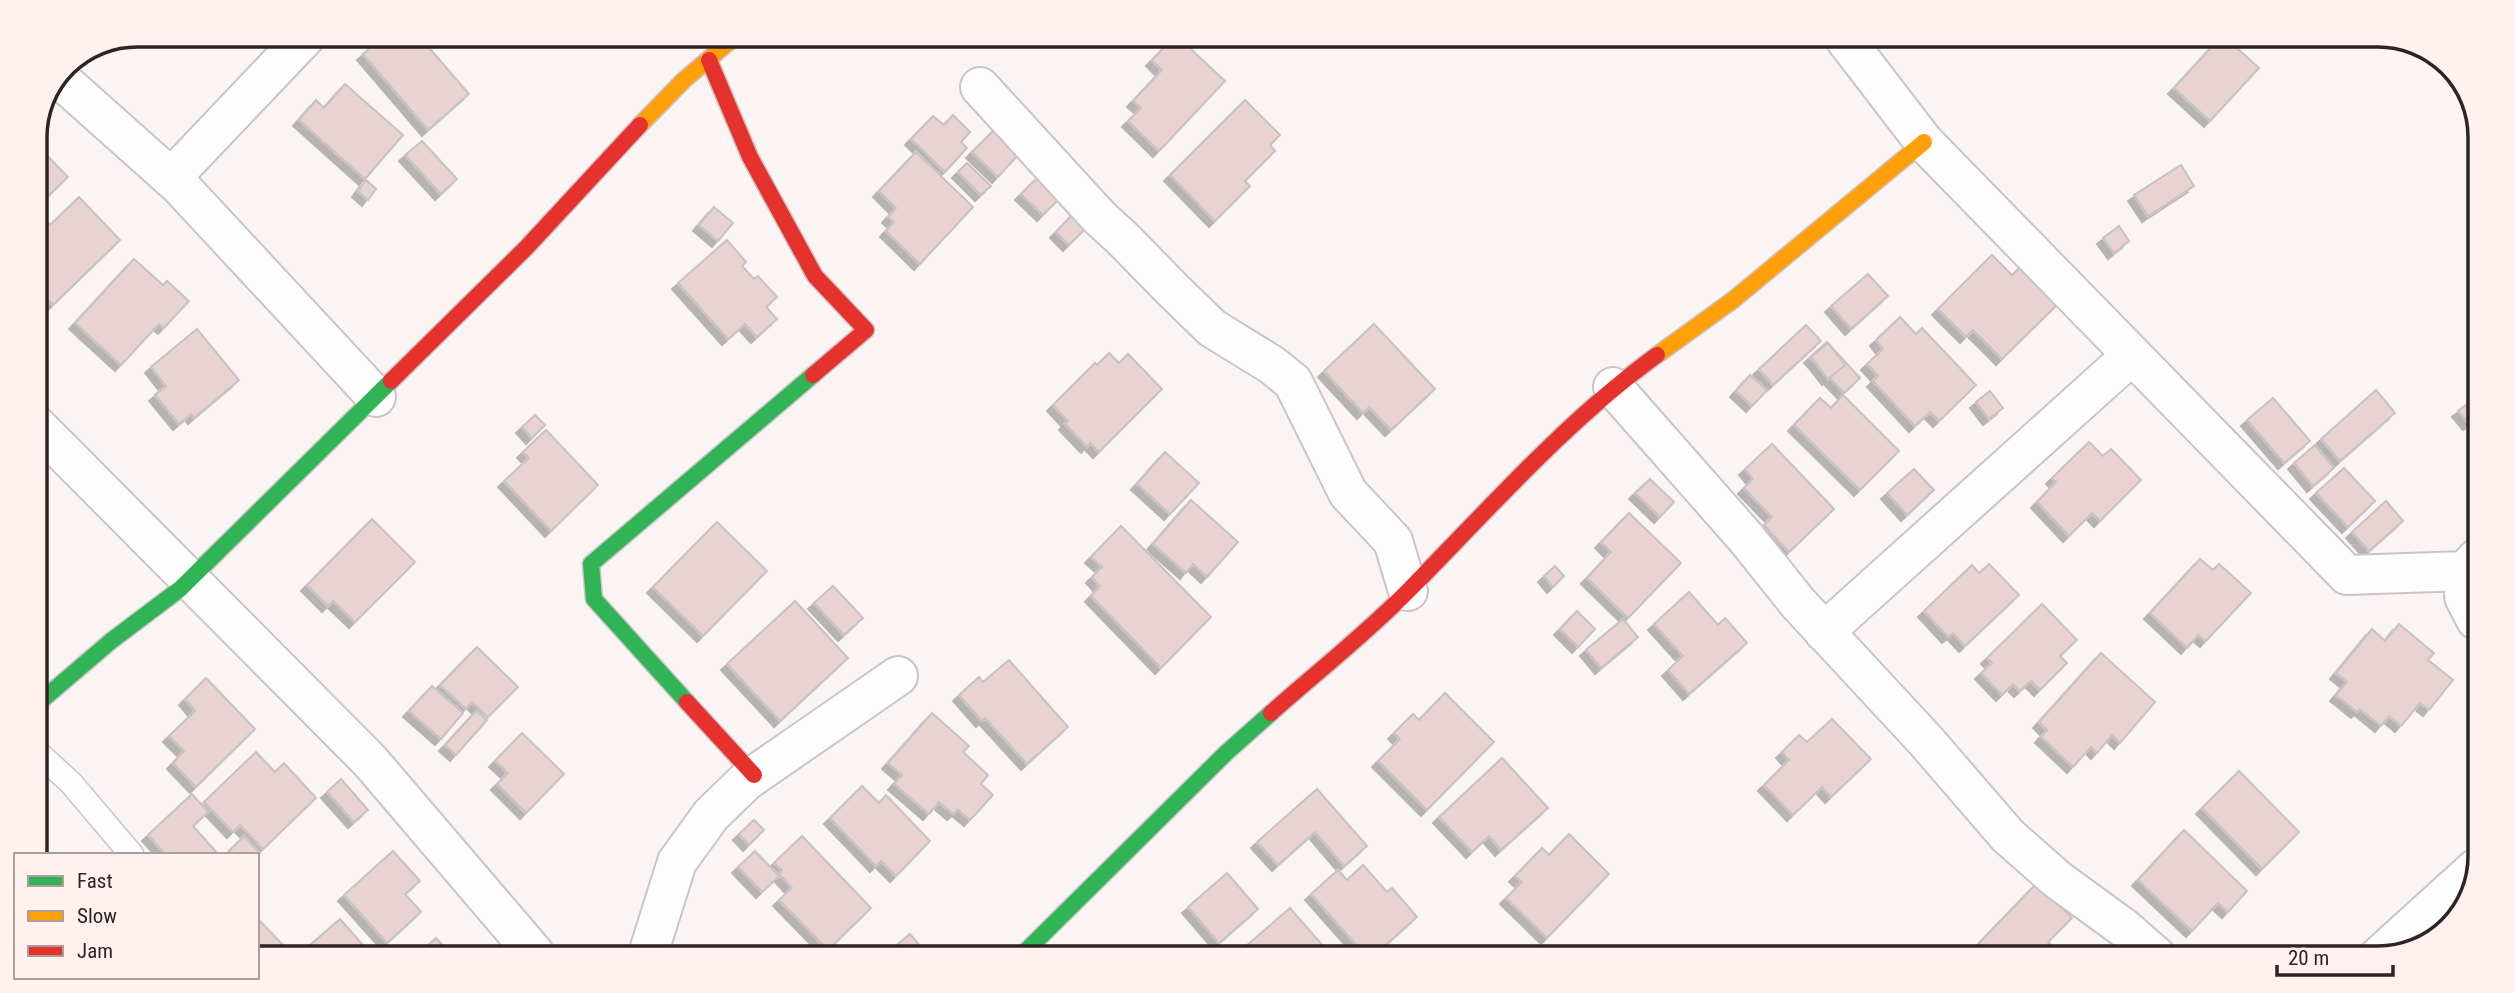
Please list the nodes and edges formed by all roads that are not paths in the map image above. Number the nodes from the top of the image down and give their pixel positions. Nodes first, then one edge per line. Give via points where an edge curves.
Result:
1 (296, 47) edge
2 (724, 47) edge
3 (1851, 47) edge
4 (709, 60) junction
5 (65, 84) edge
6 (980, 87) dead end
7 (1924, 142) junction
8 (171, 178) junction
9 (2133, 355) junction
10 (1613, 387) junction
11 (376, 397) junction
12 (47, 436) edge
13 (2468, 565) edge
14 (2468, 579) edge
15 (190, 580) junction
16 (1408, 591) junction
17 (2468, 605) edge
18 (1824, 632) junction
19 (898, 676) dead end
20 (47, 696) edge
21 (47, 761) edge
22 (754, 775) junction
23 (130, 853) edge
24 (2465, 877) edge
25 (2392, 945) edge
26 (527, 946) edge
27 (651, 946) edge
28 (1031, 946) edge
29 (2144, 946) edge

1 - 8 street
2 - 4 street
3 - 7 street
4 - 11 street via 616,149 526,248
4 - 22 street via 750,157 815,275 866,330 591,564 594,599
5 - 8 street
6 - 16 street via 1100,218 1192,309 1293,382 1348,493 1392,541
7 - 9 street
7 - 10 street via 1732,300
8 - 11 street
9 - 13 street via 2347,575
9 - 18 street
10 - 16 street via 1513,481
10 - 18 street
11 - 15 street
12 - 15 street
14 - 17 street via 2464,597
15 - 20 street
15 - 26 street via 370,761
16 - 28 street via 1226,753
18 - 29 street via 2008,836
19 - 22 street
21 - 23 lane
22 - 27 street via 711,815 677,862
24 - 25 street

